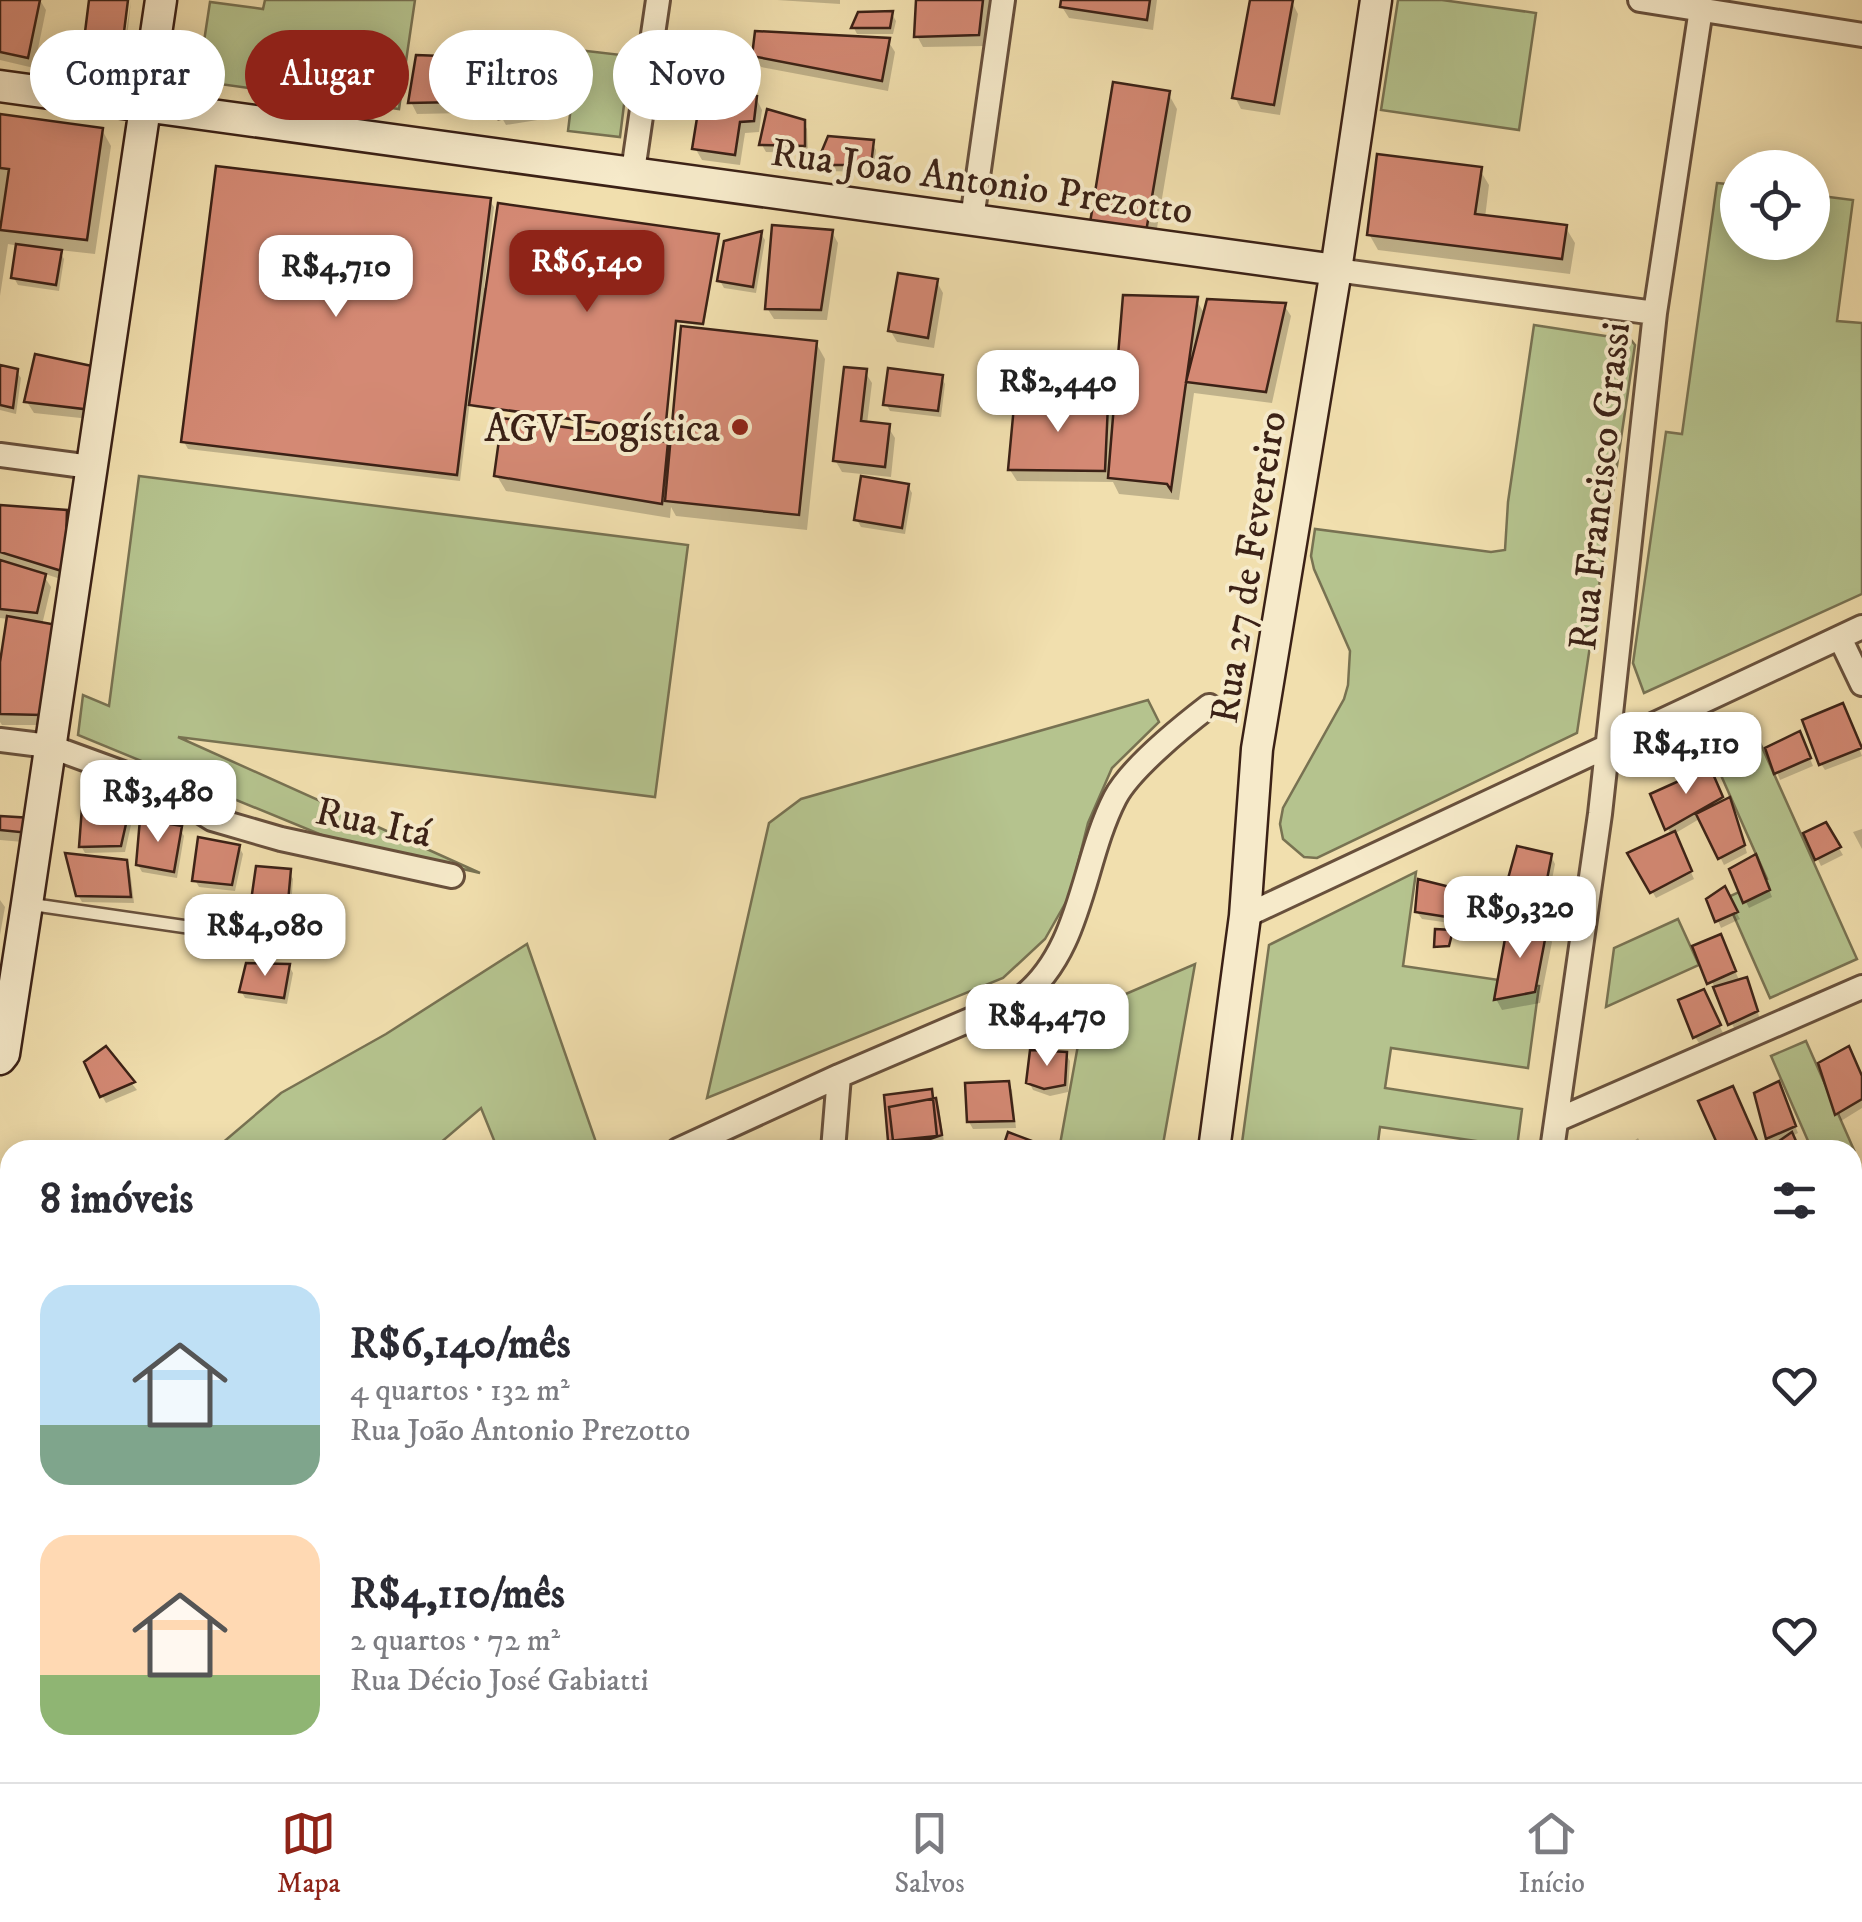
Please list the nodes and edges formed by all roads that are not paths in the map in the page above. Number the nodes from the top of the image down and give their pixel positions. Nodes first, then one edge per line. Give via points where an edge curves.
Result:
1 (161, 0) edge
2 (658, 0) edge
3 (1003, 0) edge
4 (1376, 0) edge
5 (1640, 0) edge
6 (1700, 9) junction
7 (157, 30) edge
8 (1862, 35) edge
9 (0, 86) edge
10 (30, 90) edge
11 (225, 115) edge
12 (144, 120) edge
13 (633, 171) junction
14 (972, 219) junction
15 (1336, 270) junction
16 (1655, 313) junction
17 (0, 456) edge
18 (91, 468) junction
19 (1862, 627) edge
20 (1840, 638) junction
21 (1862, 684) edge
22 (1209, 706) dead end
23 (0, 740) edge
24 (49, 746) junction
25 (1606, 748) junction
26 (452, 876) dead end
27 (27, 904) junction
28 (1245, 916) junction
29 (208, 930) dead end
30 (1862, 987) edge
31 (0, 1059) edge
32 (839, 1076) junction
33 (1557, 1120) junction
34 (700, 1140) edge
35 (833, 1140) edge
36 (1215, 1140) edge
37 (1554, 1140) edge

1 - 7 street
2 - 13 street
3 - 14 street
4 - 15 street, Rua 27 de Fevereiro
5 - 6 street
6 - 8 street
6 - 16 street, Rua Francisco Grassi
9 - 10 street, Rua João Antonio Prezotto
11 - 13 street, Rua João Antonio Prezotto
12 - 18 street
13 - 14 street, Rua João Antonio Prezotto
14 - 15 street, Rua João Antonio Prezotto
15 - 16 street, Rua João Antonio Prezotto
15 - 28 street, Rua 27 de Fevereiro via 1257,749
16 - 25 street, Rua Francisco Grassi
17 - 18 street
18 - 24 street
19 - 20 street
20 - 21 street
20 - 25 street
22 - 32 street via 1116,794 1064,941 1039,984 1021,998
23 - 24 street, Rua Itá
24 - 26 street, Rua Itá via 161,787 212,820
24 - 27 street
25 - 28 street
25 - 33 street, Rua Francisco Grassi
27 - 29 lane
27 - 31 street
28 - 36 street, Rua 27 de Fevereiro
30 - 33 street
32 - 34 street
32 - 35 street
33 - 37 street, Rua Francisco Grassi

